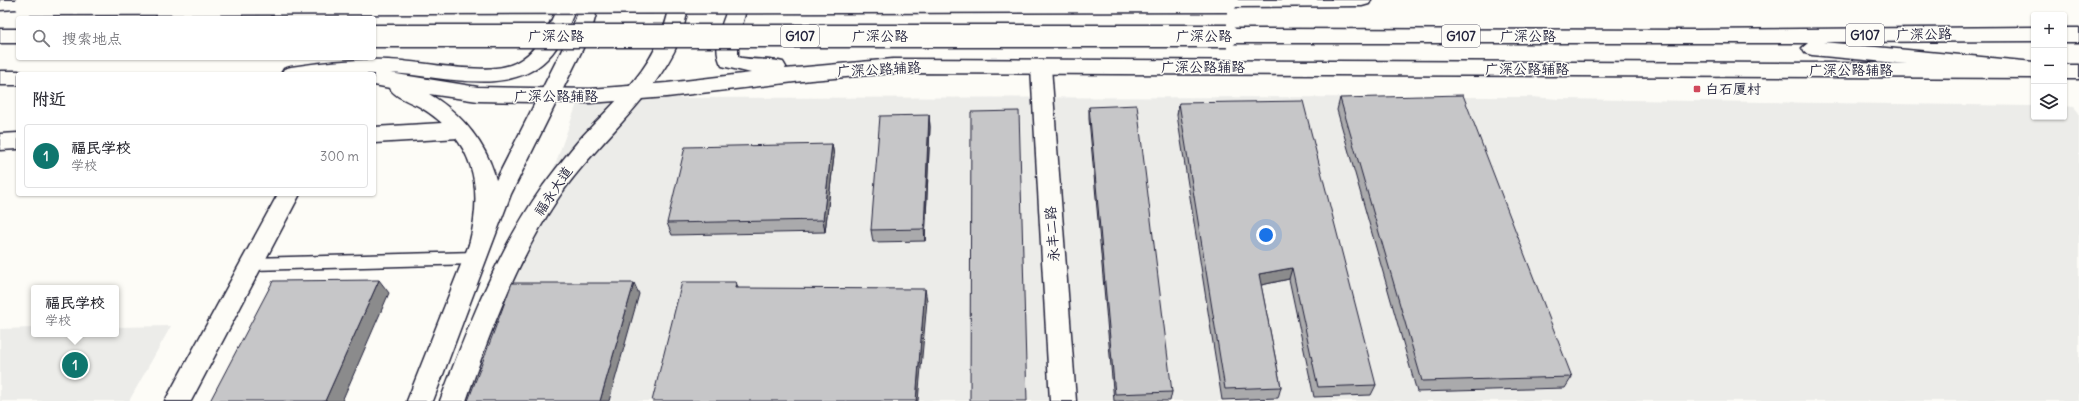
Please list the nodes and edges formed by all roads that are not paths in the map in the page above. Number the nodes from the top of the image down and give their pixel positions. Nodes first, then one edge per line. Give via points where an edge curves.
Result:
1 (570, 0) edge
2 (591, 0) edge
3 (681, 0) edge
4 (740, 0) edge
5 (1362, 0) edge
6 (1231, 1) edge
7 (0, 4) edge
8 (2031, 34) edge
9 (2067, 35) edge
10 (2079, 35) edge
11 (0, 36) edge
12 (16, 36) edge
13 (376, 36) edge
14 (1695, 36) junction
15 (893, 66) junction
16 (1041, 67) junction
17 (2031, 70) edge
18 (2031, 70) edge
19 (305, 72) edge
20 (2067, 72) edge
21 (2079, 72) edge
22 (0, 78) edge
23 (16, 78) edge
24 (376, 79) edge
25 (376, 80) edge
26 (636, 93) junction
27 (550, 97) junction
28 (459, 130) junction
29 (376, 135) edge
30 (16, 141) edge
31 (0, 142) edge
32 (288, 196) edge
33 (478, 252) junction
34 (252, 264) junction
35 (178, 401) edge
36 (420, 401) edge
37 (453, 401) edge
38 (1063, 401) edge

1 - 19 main road via 556,30 541,53 530,63 509,74 476,75 366,65
2 - 27 main road via 581,32
3 - 26 main road, 福永大道 via 669,40
4 - 15 main road via 727,46 729,61 733,63 758,67 825,64
5 - 6 main road
6 - 7 main road, bridge
8 - 14 main road, 广深公路 / G107
9 - 10 main road
11 - 12 main road
13 - 14 main road, 广深公路 / G107, bridge
14 - 17 main road
15 - 16 main road, 广深公路辅路
15 - 26 main road, 广深公路辅路
16 - 18 main road, 广深公路辅路
16 - 38 main road, 永丰二路
20 - 21 main road
22 - 23 main road
24 - 27 main road, 广深公路辅路 via 478,94
25 - 28 main road via 423,98
26 - 27 main road, 广深公路辅路
26 - 37 main road, 福永大道 via 573,163 536,217 491,304 472,347
27 - 33 main road via 500,194
28 - 29 main road
28 - 33 main road via 474,151 487,186 488,205
30 - 31 main road
32 - 34 main road
33 - 34 lane
33 - 36 main road
34 - 35 main road

